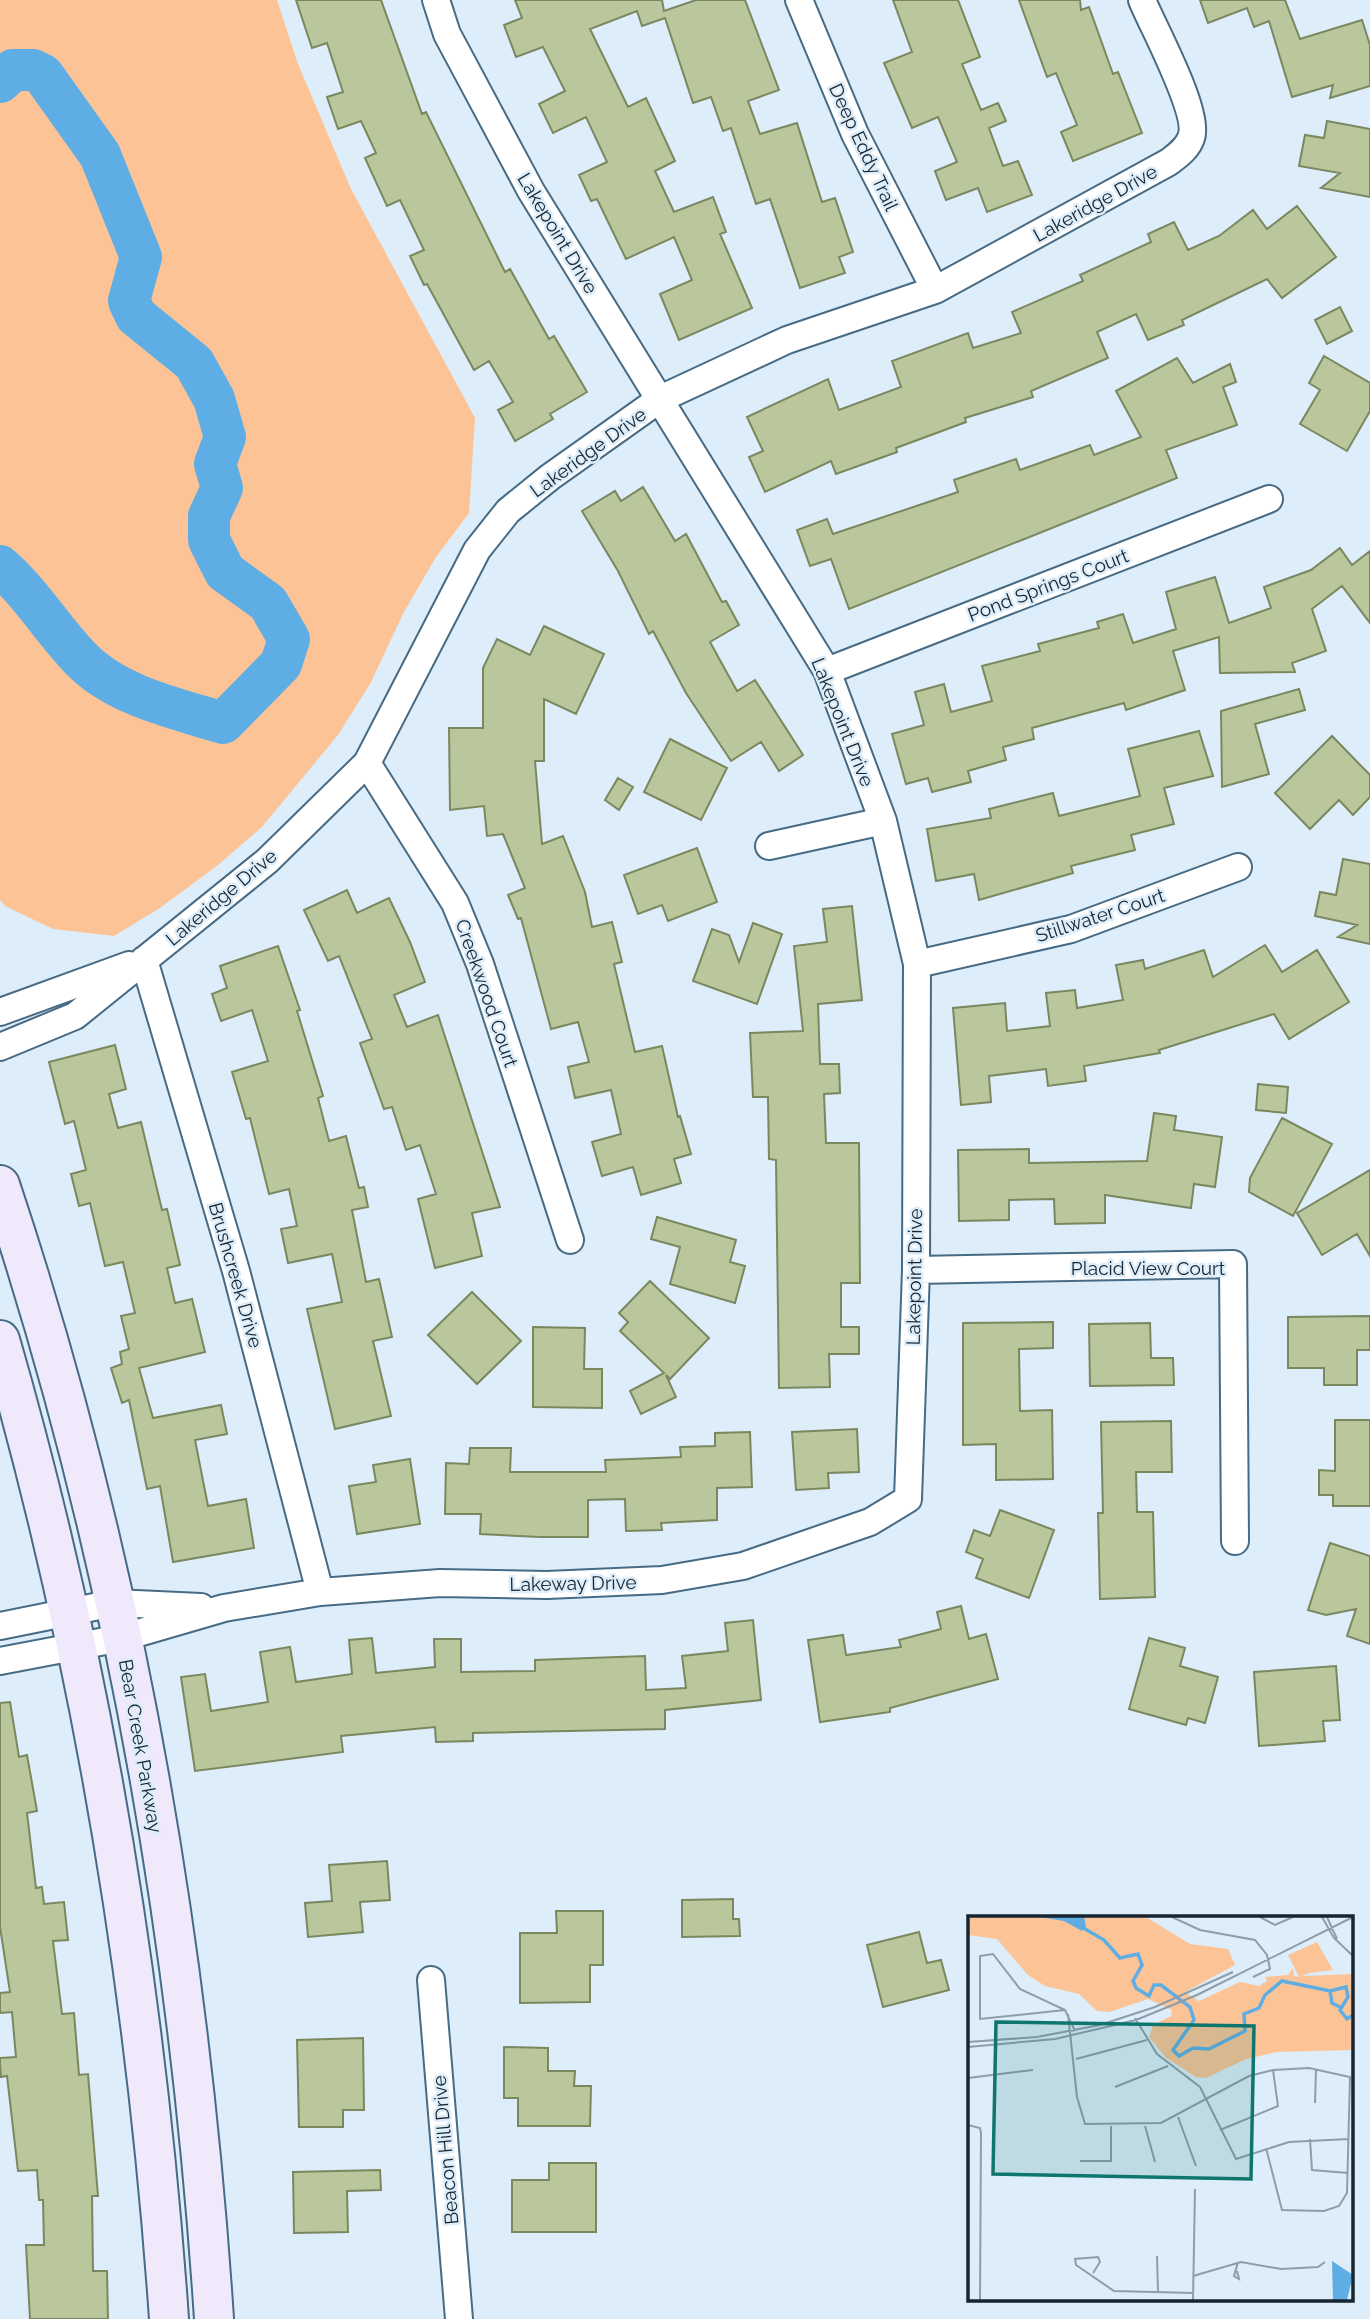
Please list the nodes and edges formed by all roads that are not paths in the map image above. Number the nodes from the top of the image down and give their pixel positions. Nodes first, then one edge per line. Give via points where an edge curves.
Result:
1 (436, 0) edge
2 (799, 0) edge
3 (1142, 0) edge
4 (935, 290) junction
5 (660, 400) junction
6 (1269, 499) dead end
7 (827, 671) junction
8 (368, 763) junction
9 (883, 821) junction
10 (769, 846) dead end
11 (1238, 867) dead end
12 (144, 960) junction
13 (917, 964) junction
14 (0, 1012) edge
15 (0, 1047) edge
16 (0, 1185) edge
17 (570, 1240) dead end
18 (916, 1270) junction
19 (0, 1340) edge
20 (908, 1499) joint
21 (1236, 1541) dead end
22 (320, 1592) junction
23 (224, 1608) junction
24 (71, 1610) junction
25 (118, 1621) junction
26 (0, 1626) edge
27 (78, 1647) junction
28 (0, 1661) edge
29 (431, 1980) dead end
30 (169, 2319) edge
31 (214, 2319) edge
32 (459, 2319) edge

1 - 5 street, Lakepoint Drive via 447,34 531,191
2 - 4 street, Deep Eddy Trail via 855,134
3 - 4 street, Lakeridge Drive via 1188,103 1193,136 1185,149
4 - 5 street, Lakeridge Drive via 787,340
5 - 7 street, Lakepoint Drive
5 - 8 street, Lakeridge Drive via 508,511 477,550
6 - 7 street, Pond Springs Court
7 - 9 street, Lakepoint Drive
8 - 12 street, Lakeridge Drive via 267,861
8 - 17 street, Creekwood Court via 455,904 480,964
9 - 10 street
9 - 13 street, Lakepoint Drive
11 - 13 street, Stillwater Court via 1071,929
12 - 14 street, Lakeridge Drive
12 - 15 street, Lakeridge Drive via 75,1016
12 - 22 street, Brushcreek Drive via 236,1271
13 - 18 street, Lakepoint Drive
16 - 25 main road, Bear Creek Parkway via 88,1487
18 - 20 street, Lakepoint Drive
18 - 21 street, Placid View Court via 1233,1264
19 - 24 main road
20 - 22 street, Lakeway Drive via 870,1522 781,1554 743,1566 662,1580 440,1583
22 - 23 street, Lakeway Drive
23 - 25 street, Lakeway Drive
23 - 25 street, Lakeway Drive
24 - 25 street, Lakeway Drive
24 - 26 street, Lakeway Drive
24 - 27 main road
25 - 27 street, Lakeway Drive
25 - 31 main road, Bear Creek Parkway via 185,2017
27 - 28 street, Lakeway Drive
27 - 30 main road via 144,2047
29 - 32 street, Beacon Hill Drive

